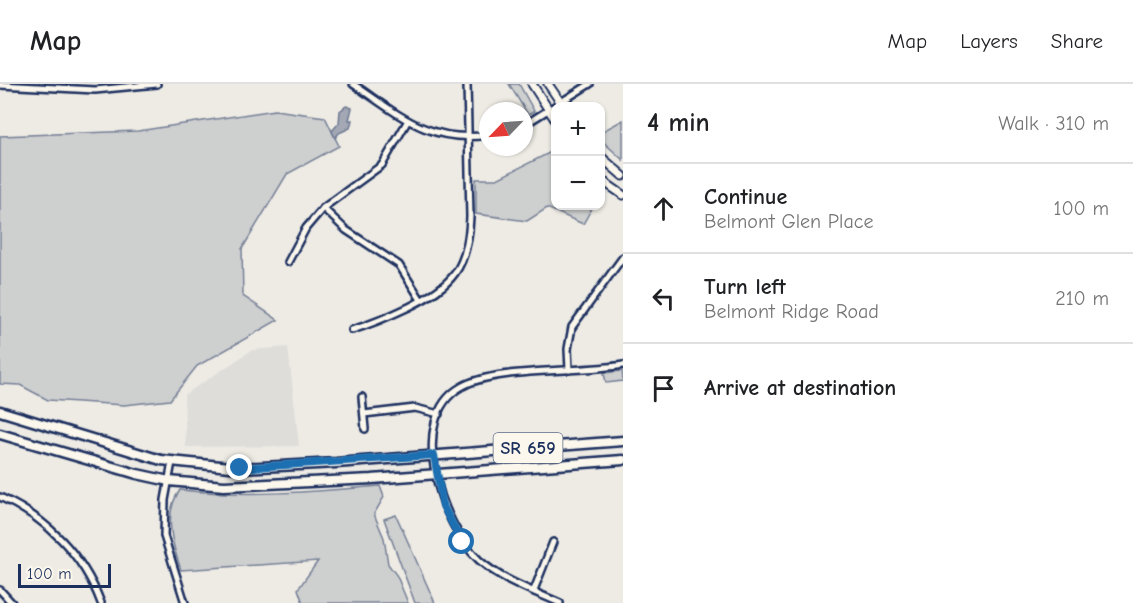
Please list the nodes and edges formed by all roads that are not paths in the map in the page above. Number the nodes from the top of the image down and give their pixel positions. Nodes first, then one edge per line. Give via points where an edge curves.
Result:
1 (157, 84) edge
2 (353, 84) edge
3 (467, 84) edge
4 (532, 84) edge
5 (548, 84) edge
6 (590, 84) edge
7 (3, 85) edge
8 (95, 87) edge
9 (561, 102) edge
10 (565, 102) edge
11 (549, 110) junction
12 (551, 114) edge
13 (533, 120) edge
14 (407, 122) junction
15 (479, 136) edge
16 (469, 137) junction
17 (605, 160) edge
18 (623, 176) edge
19 (605, 182) edge
20 (623, 195) edge
21 (323, 208) junction
22 (623, 257) edge
23 (288, 262) dead end
24 (421, 300) junction
25 (352, 330) dead end
26 (623, 365) edge
27 (569, 370) junction
28 (362, 397) dead end
29 (0, 411) edge
30 (364, 414) junction
31 (439, 414) junction
32 (365, 429) dead end
33 (0, 434) edge
34 (623, 441) edge
35 (434, 455) junction
36 (623, 460) edge
37 (172, 462) junction
38 (436, 473) junction
39 (169, 481) junction
40 (0, 497) edge
41 (553, 542) dead end
42 (0, 590) edge
43 (534, 590) junction
44 (12, 603) edge
45 (101, 603) edge
46 (185, 603) edge
47 (560, 603) edge

1 - 8 street
2 - 14 street
3 - 16 street
4 - 11 street
5 - 9 street
6 - 10 street
7 - 8 street
11 - 12 street
11 - 13 street
14 - 16 street via 433,132
14 - 21 street via 382,165
15 - 16 street
16 - 24 street via 467,251 452,279
17 - 18 street
19 - 20 street
21 - 23 street via 306,228
21 - 24 street via 346,230 399,265
22 - 27 street via 572,327
24 - 25 street via 383,320
26 - 27 street
27 - 31 street via 478,380 454,392
28 - 30 street
29 - 37 main road, SR 659
30 - 31 street via 415,408
30 - 32 street
31 - 35 street
33 - 39 main road, SR 659
34 - 35 main road, SR 659
35 - 37 main road, SR 659 via 256,468
35 - 38 street
36 - 38 main road, SR 659
37 - 39 street
38 - 39 main road, SR 659 via 256,486
38 - 43 street via 446,512 462,542 490,568
39 - 46 street via 164,536
40 - 45 street via 53,531 79,561
41 - 43 street
42 - 44 street
43 - 47 street

